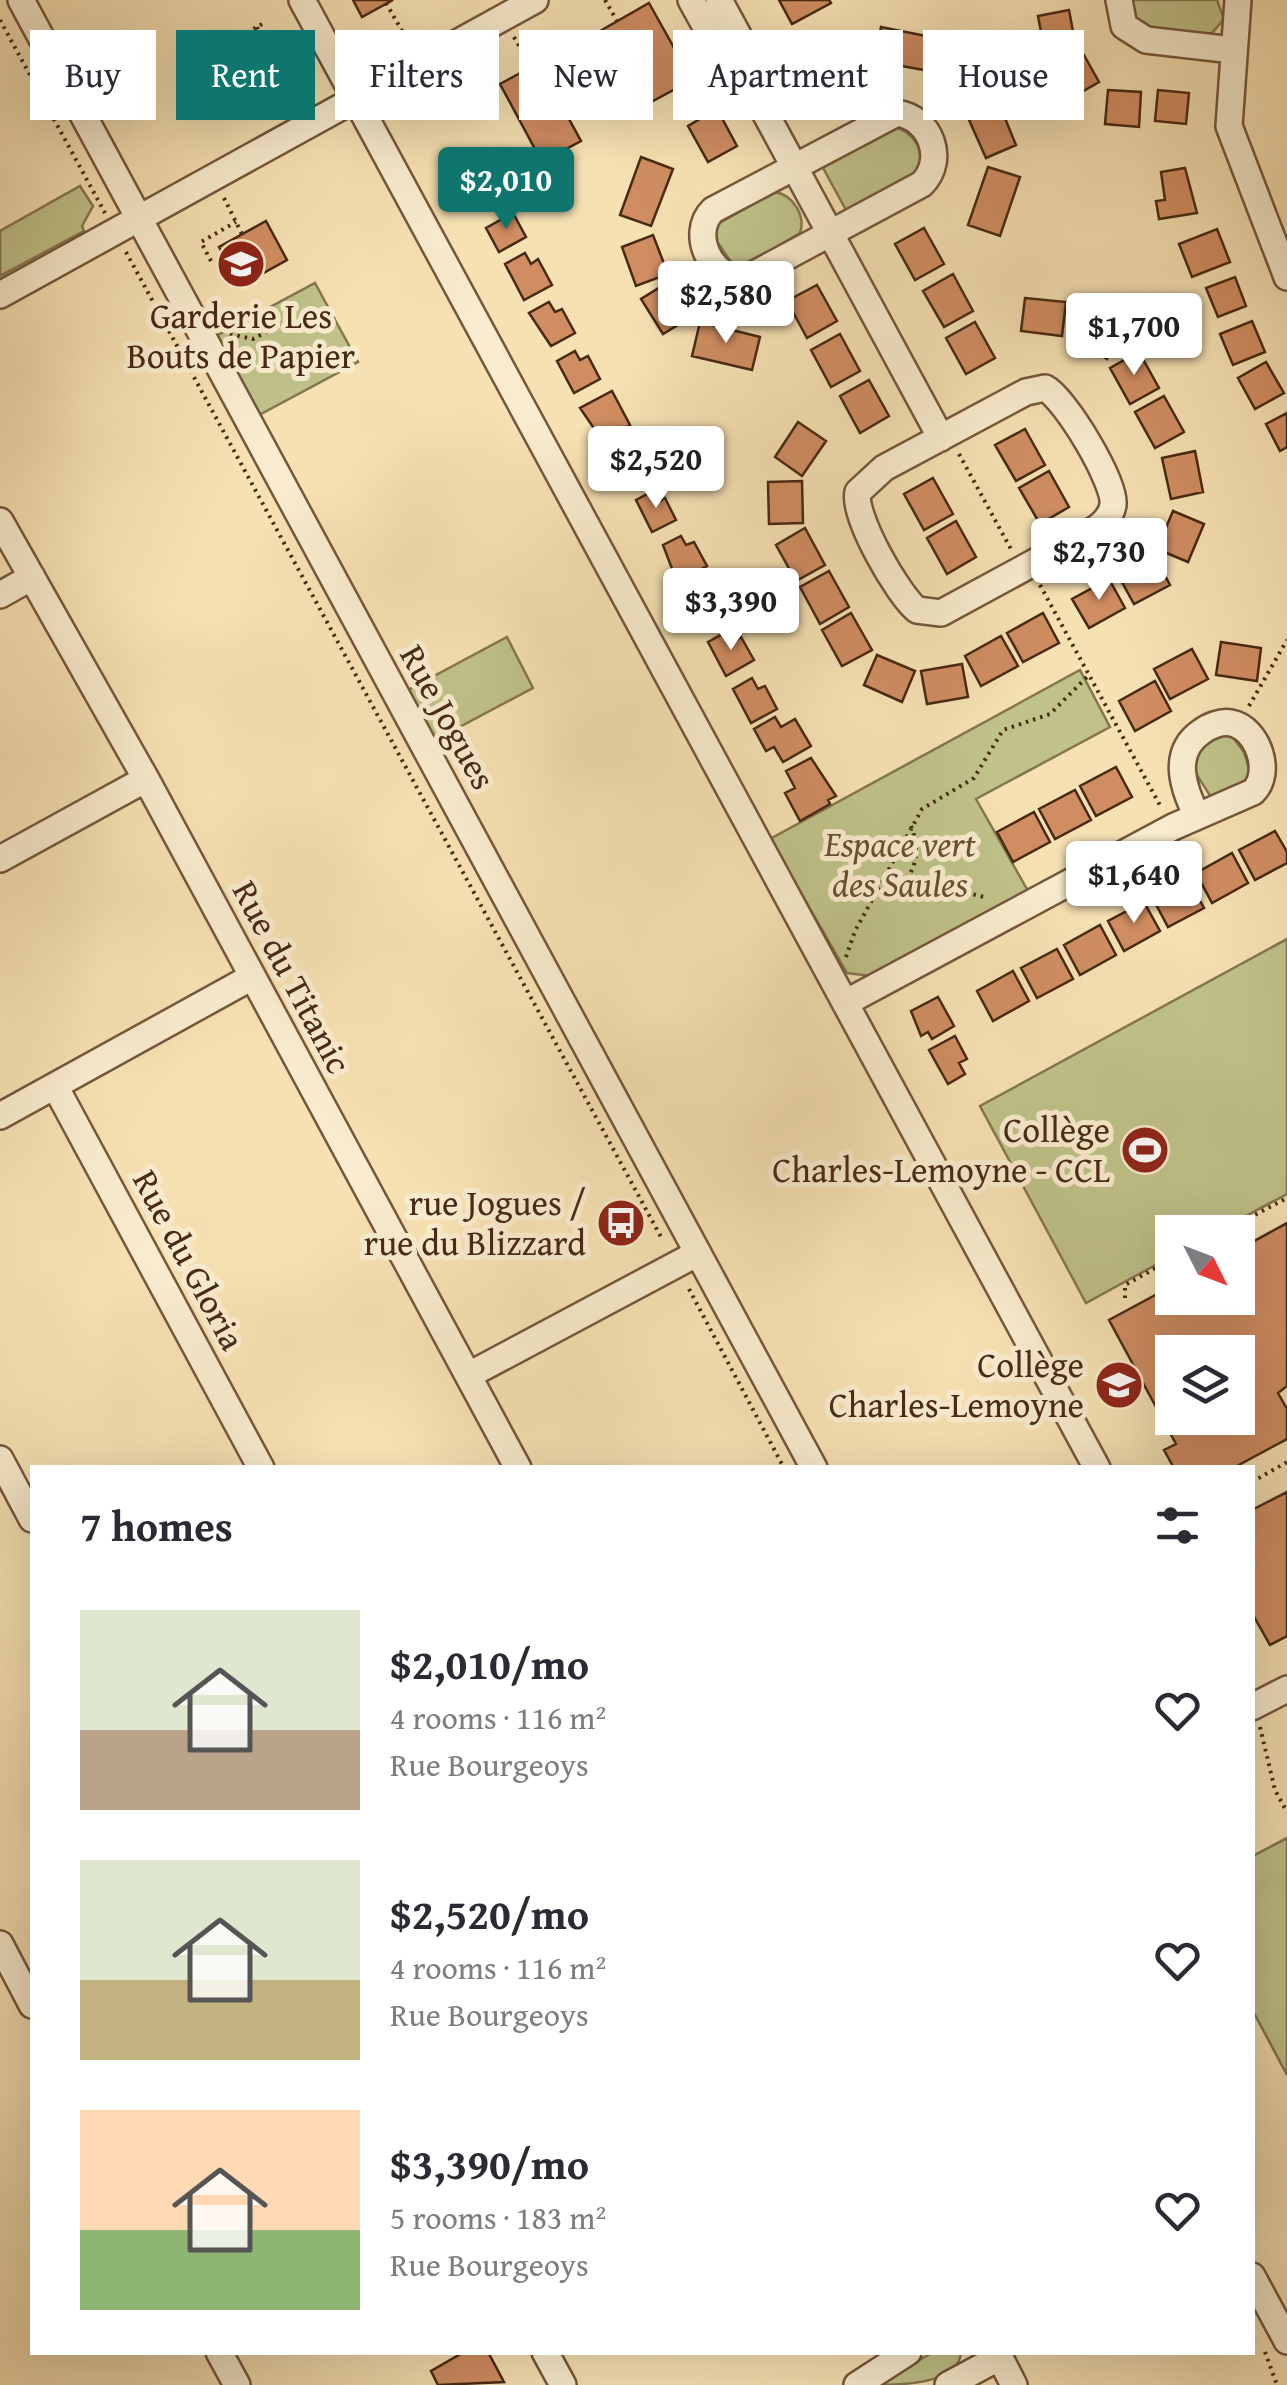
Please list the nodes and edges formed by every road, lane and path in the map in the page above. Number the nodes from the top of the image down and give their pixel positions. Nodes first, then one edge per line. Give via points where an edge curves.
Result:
1 (20, 0) edge
2 (302, 0) edge
3 (535, 0) edge
4 (605, 0) edge
5 (691, 0) edge
6 (719, 0) edge
7 (1119, 0) edge
8 (1238, 0) edge
9 (386, 4) dead end
10 (0, 20) edge
11 (617, 21) dead end
12 (402, 30) edge
13 (481, 30) edge
14 (708, 30) edge
15 (735, 30) edge
16 (514, 37) dead end
17 (519, 46) edge
18 (1233, 50) junction
19 (335, 60) edge
20 (335, 111) edge
21 (367, 120) edge
22 (769, 120) edge
23 (794, 166) junction
24 (224, 197) dead end
25 (106, 216) dead end
26 (139, 218) junction
27 (236, 222) junction
28 (242, 234) dead end
29 (830, 234) junction
30 (124, 248) dead end
31 (211, 261) dead end
32 (1287, 277) edge
33 (0, 295) edge
34 (294, 317) dead end
35 (220, 338) dead end
36 (948, 442) junction
37 (0, 521) edge
38 (1016, 558) dead end
39 (1035, 576) dead end
40 (32, 577) junction
41 (0, 594) edge
42 (1287, 640) edge
43 (1090, 675) junction
44 (1244, 714) dead end
45 (146, 780) junction
46 (1166, 816) dead end
47 (1198, 816) dead end
48 (911, 826) junction
49 (0, 859) edge
50 (886, 873) junction
51 (908, 879) junction
52 (874, 895) junction
53 (989, 898) dead end
54 (848, 967) dead end
55 (252, 978) junction
56 (845, 1004) junction
57 (55, 1086) junction
58 (0, 1116) edge
59 (1287, 1198) edge
60 (1254, 1215) edge
61 (666, 1246) dead end
62 (698, 1253) junction
63 (1155, 1269) edge
64 (684, 1281) dead end
65 (1125, 1298) dead end
66 (469, 1376) junction
67 (0, 1459) edge
68 (1287, 1462) edge
69 (259, 1465) edge
70 (516, 1465) edge
71 (782, 1465) edge
72 (812, 1465) edge
73 (1095, 1465) edge
74 (1255, 1480) edge
75 (30, 1515) edge
76 (1287, 1689) edge
77 (1255, 1711) edge
78 (1255, 1716) edge
79 (1287, 1812) edge
80 (1, 1948) edge
81 (30, 2002) edge
82 (1255, 2282) edge
83 (1258, 2340) dead end
84 (1287, 2341) edge
85 (222, 2355) edge
86 (548, 2355) edge
87 (903, 2355) edge
88 (998, 2355) edge
89 (237, 2385) edge
90 (563, 2385) edge
91 (857, 2385) edge
92 (948, 2385) edge
93 (1014, 2385) edge
94 (1278, 2385) edge

1 - 26 street, Rue Jogues
2 - 19 street
3 - 13 street
4 - 11 path
5 - 14 street
6 - 15 street
7 - 18 street via 1124,26 1138,38
8 - 18 street
9 - 12 path
10 - 25 path
16 - 17 path
18 - 32 street via 1228,126
20 - 26 street
21 - 56 street
22 - 23 street
23 - 29 street
23 - 29 street via 707,216 702,236 712,261 728,277 747,278
23 - 29 street via 897,113 914,118 929,137 935,161 922,184
24 - 27 path
26 - 33 street
26 - 62 street, Rue Jogues
27 - 28 path
27 - 31 path via 201,242
29 - 36 street
30 - 61 path, Rue Jogues
34 - 35 path via 253,339
36 - 36 street via 872,476 856,499 903,596 917,610 942,613 1094,530 1112,511 1112,493 1066,406 1045,388 1026,392
36 - 38 path
37 - 40 street, Rue du Titanic
39 - 43 path
40 - 41 street
40 - 45 street, Rue du Titanic
42 - 44 path
43 - 46 path
43 - 48 path via 1050,714 1003,730 974,778 922,809
45 - 49 street
45 - 55 street, Rue du Titanic
47 - 56 street
48 - 50 path
48 - 51 path via 917,856
50 - 51 path
50 - 52 path
51 - 52 path
51 - 53 path
52 - 54 path via 848,948
55 - 57 street
55 - 66 street, Rue du Titanic
56 - 73 street
57 - 58 street
57 - 69 street, Rue du Gloria
59 - 60 path
62 - 66 street
62 - 72 street, Rue Jogues
63 - 65 path via 1125,1285
64 - 71 path
66 - 70 street, Rue du Titanic
67 - 75 street
68 - 74 path
76 - 77 street
78 - 79 path
80 - 81 street
82 - 84 street
83 - 94 path
85 - 89 street
86 - 90 street
87 - 91 street
88 - 92 street
88 - 93 street

